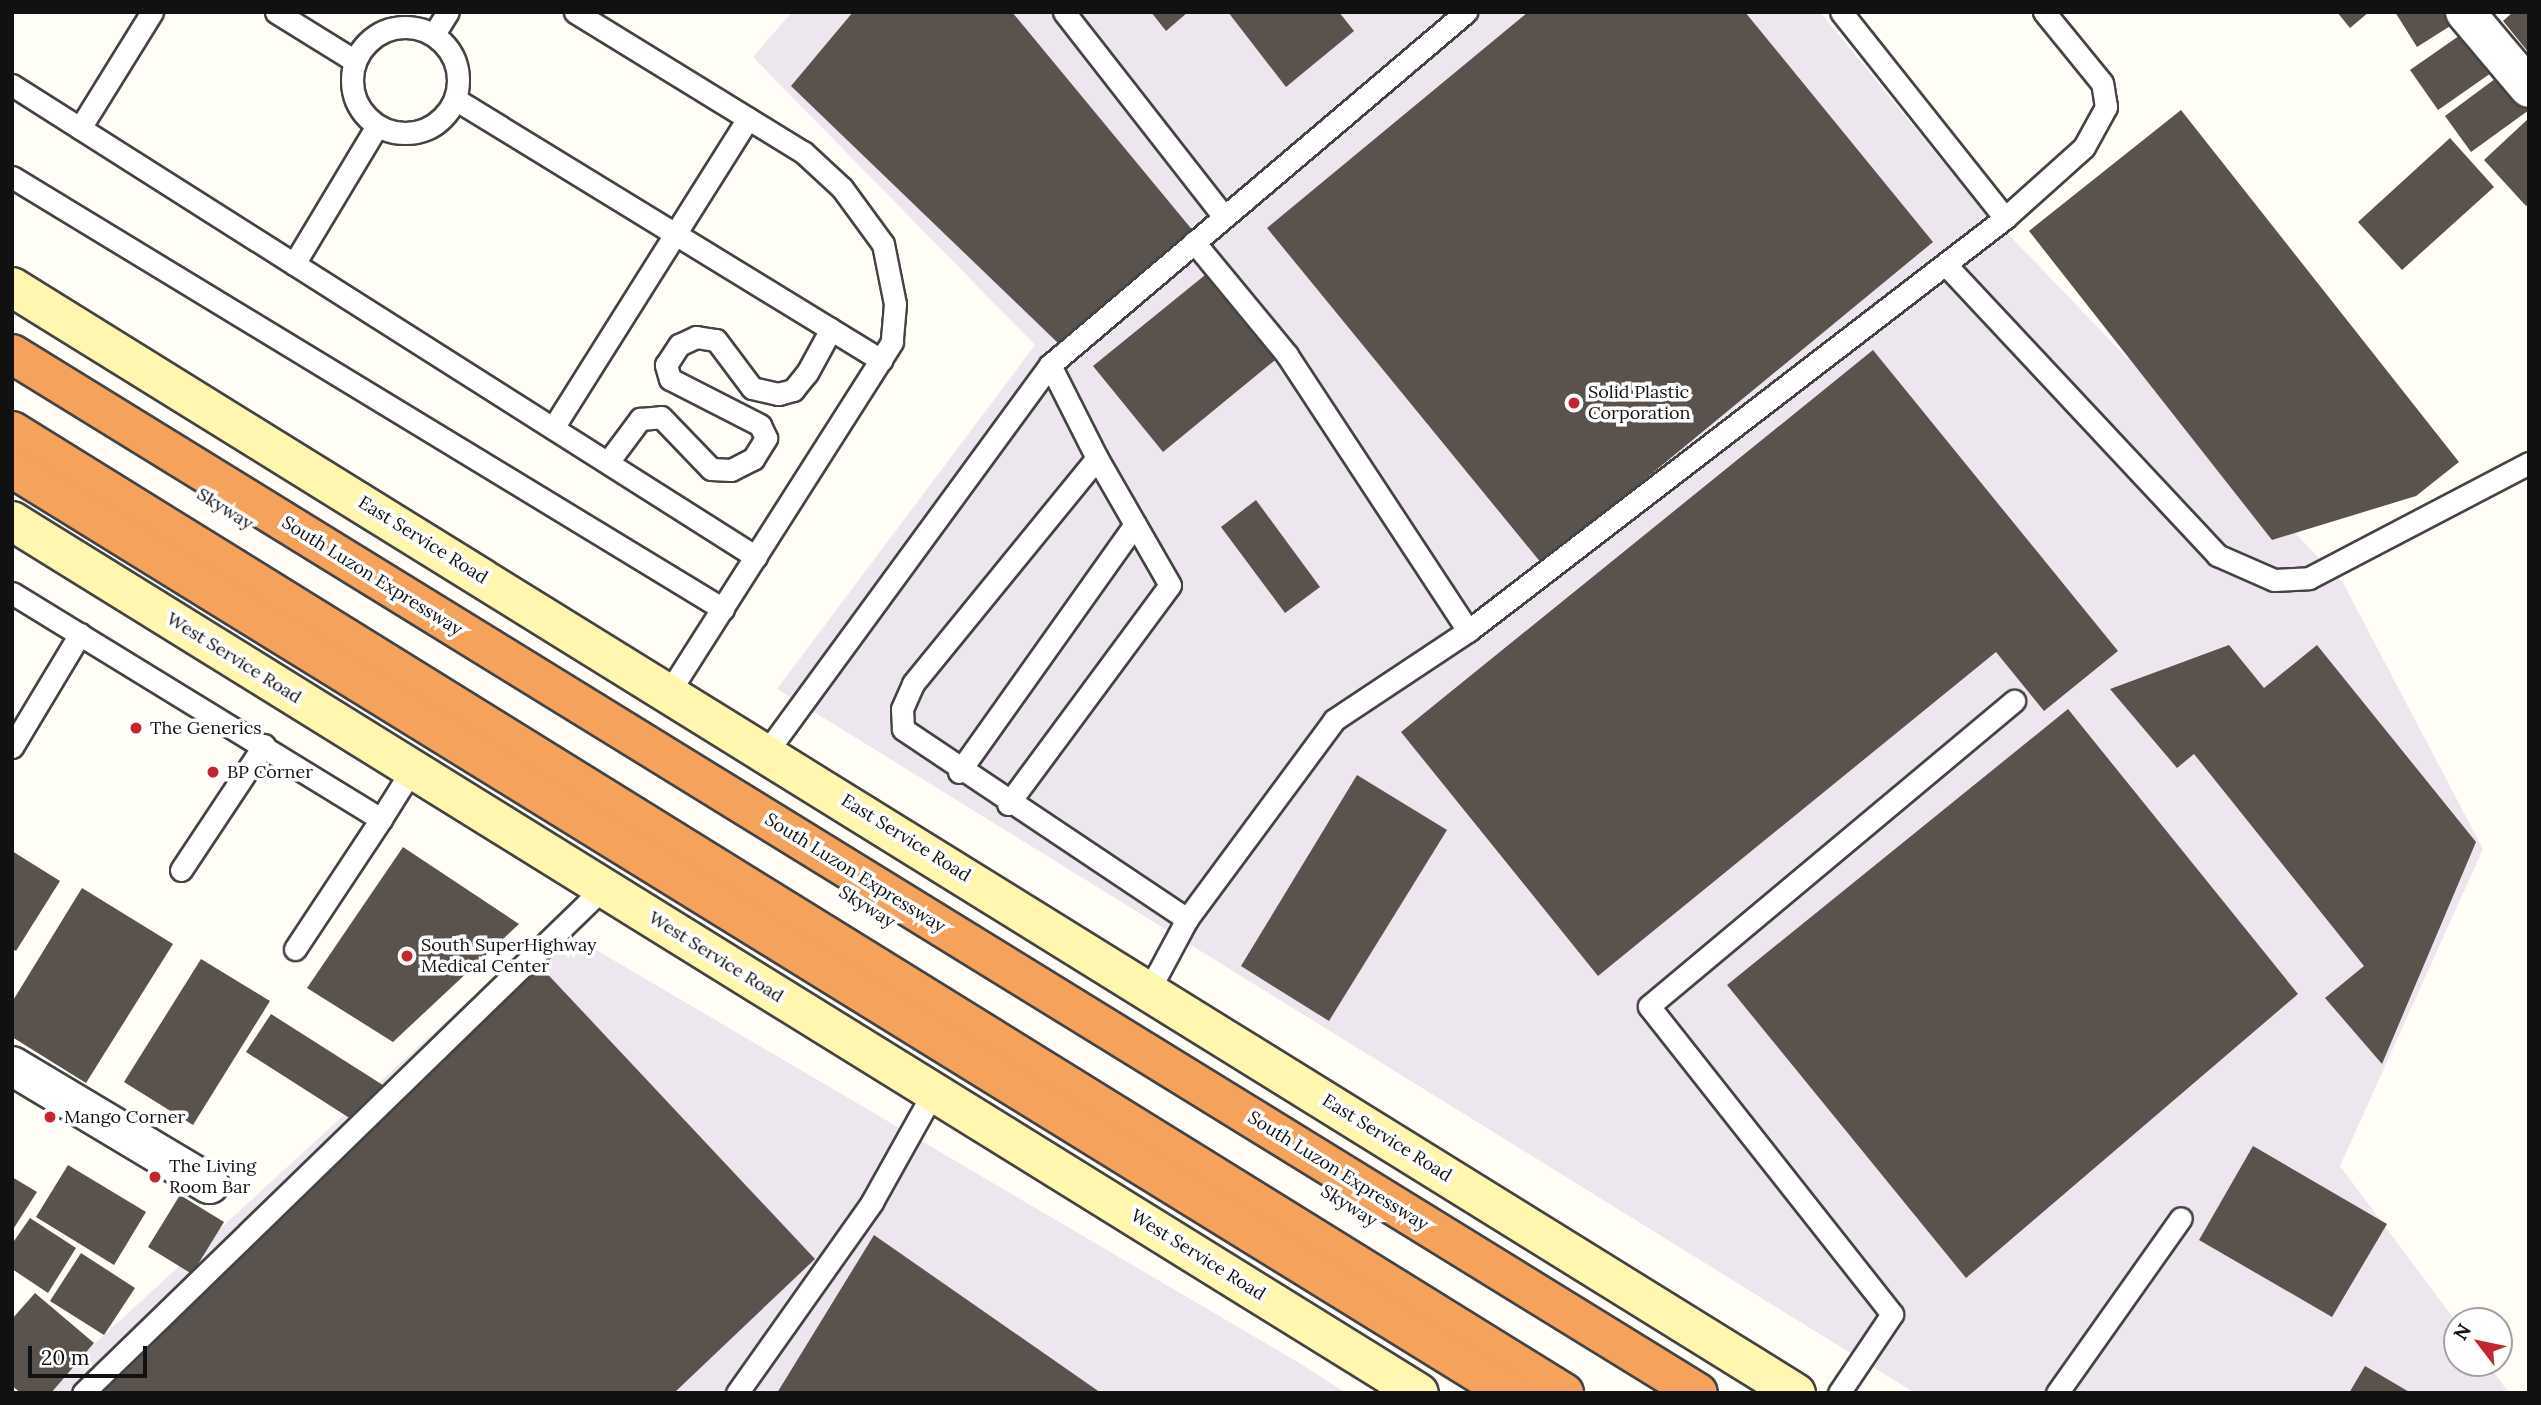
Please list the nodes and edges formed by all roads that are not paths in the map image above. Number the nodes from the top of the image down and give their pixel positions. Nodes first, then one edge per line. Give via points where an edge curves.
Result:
1 (152, 12) edge
2 (276, 12) edge
3 (449, 12) edge
4 (575, 12) edge
5 (1064, 12) edge
6 (1466, 12) edge
7 (1841, 12) edge
8 (2044, 12) edge
9 (2465, 12) edge
10 (434, 34) junction
11 (355, 61) junction
12 (12, 85) edge
13 (2529, 88) edge
14 (455, 99) junction
15 (748, 118) junction
16 (377, 126) junction
17 (80, 128) junction
18 (12, 177) edge
19 (1222, 214) junction
20 (2006, 218) junction
21 (676, 234) junction
22 (1194, 242) junction
23 (294, 264) junction
24 (1947, 266) junction
25 (12, 287) edge
26 (831, 329) junction
27 (12, 354) edge
28 (881, 360) junction
29 (1050, 365) junction
30 (12, 377) edge
31 (554, 428) junction
32 (12, 432) edge
33 (1097, 458) junction
34 (608, 462) junction
35 (2529, 463) edge
36 (12, 468) edge
37 (12, 521) edge
38 (1135, 523) junction
39 (756, 557) junction
40 (12, 593) edge
41 (723, 609) junction
42 (1468, 631) junction
43 (80, 634) junction
44 (670, 691) junction
45 (2014, 701) dead end
46 (264, 745) junction
47 (12, 747) edge
48 (768, 750) junction
49 (413, 768) junction
50 (959, 772) junction
51 (1008, 804) junction
52 (381, 819) junction
53 (181, 870) dead end
54 (603, 888) junction
55 (1187, 919) junction
56 (295, 949) dead end
57 (1149, 990) junction
58 (18, 1081) edge
59 (934, 1091) junction
60 (209, 1184) dead end
61 (2181, 1218) dead end
62 (83, 1393) edge
63 (737, 1393) edge
64 (1419, 1393) edge
65 (1510, 1393) edge
66 (1564, 1393) edge
67 (1651, 1393) edge
68 (1698, 1393) edge
69 (1796, 1393) edge
70 (1839, 1393) edge
71 (2057, 1393) edge

1 - 17 lane
2 - 11 lane
3 - 10 lane
4 - 15 lane
5 - 19 lane
6 - 19 lane
7 - 20 lane
8 - 20 lane via 2102,83 2106,107 2084,147
9 - 13 street
10 - 11 lane via 397,27 365,45
10 - 14 lane via 456,63
11 - 16 lane via 357,104
12 - 17 lane
14 - 16 lane via 440,121 416,133
14 - 21 lane
15 - 21 lane
15 - 28 lane via 803,152 842,188 883,244 895,304 892,342
16 - 23 lane
17 - 23 lane
18 - 41 lane
19 - 22 lane
20 - 24 lane
21 - 26 lane
21 - 31 lane
22 - 29 lane
22 - 42 lane via 1287,355
23 - 31 lane
24 - 35 lane via 2217,555 2274,580 2309,578
24 - 42 lane
25 - 44 main road, East Service Road
26 - 28 lane
26 - 34 lane via 807,373 793,390 778,394 752,387 716,340 696,337 679,345 666,365 670,379 760,425 766,438 752,460 731,470 711,469 661,417 640,419
27 - 68 highway, South Luzon Expressway
28 - 39 lane
29 - 33 lane
29 - 48 lane
30 - 67 highway, Skyway
31 - 34 lane
32 - 66 highway
33 - 38 lane
33 - 50 lane via 913,684 902,709 903,729
34 - 39 lane
36 - 65 highway
37 - 49 main road, West Service Road
38 - 50 lane
38 - 51 lane via 1171,585
39 - 41 lane
40 - 43 lane
41 - 44 lane
42 - 55 lane via 1334,720
43 - 46 lane
43 - 47 lane
44 - 48 main road, East Service Road
45 - 70 lane via 1649,1006 1892,1314
46 - 52 lane
46 - 53 lane
48 - 57 main road, East Service Road
49 - 52 lane
49 - 54 main road, West Service Road
50 - 51 lane
51 - 55 lane
52 - 56 lane
54 - 59 main road, West Service Road
54 - 62 lane
55 - 57 lane
57 - 69 main road, East Service Road
58 - 60 street
59 - 63 lane via 872,1202
59 - 64 main road, West Service Road
61 - 71 lane

